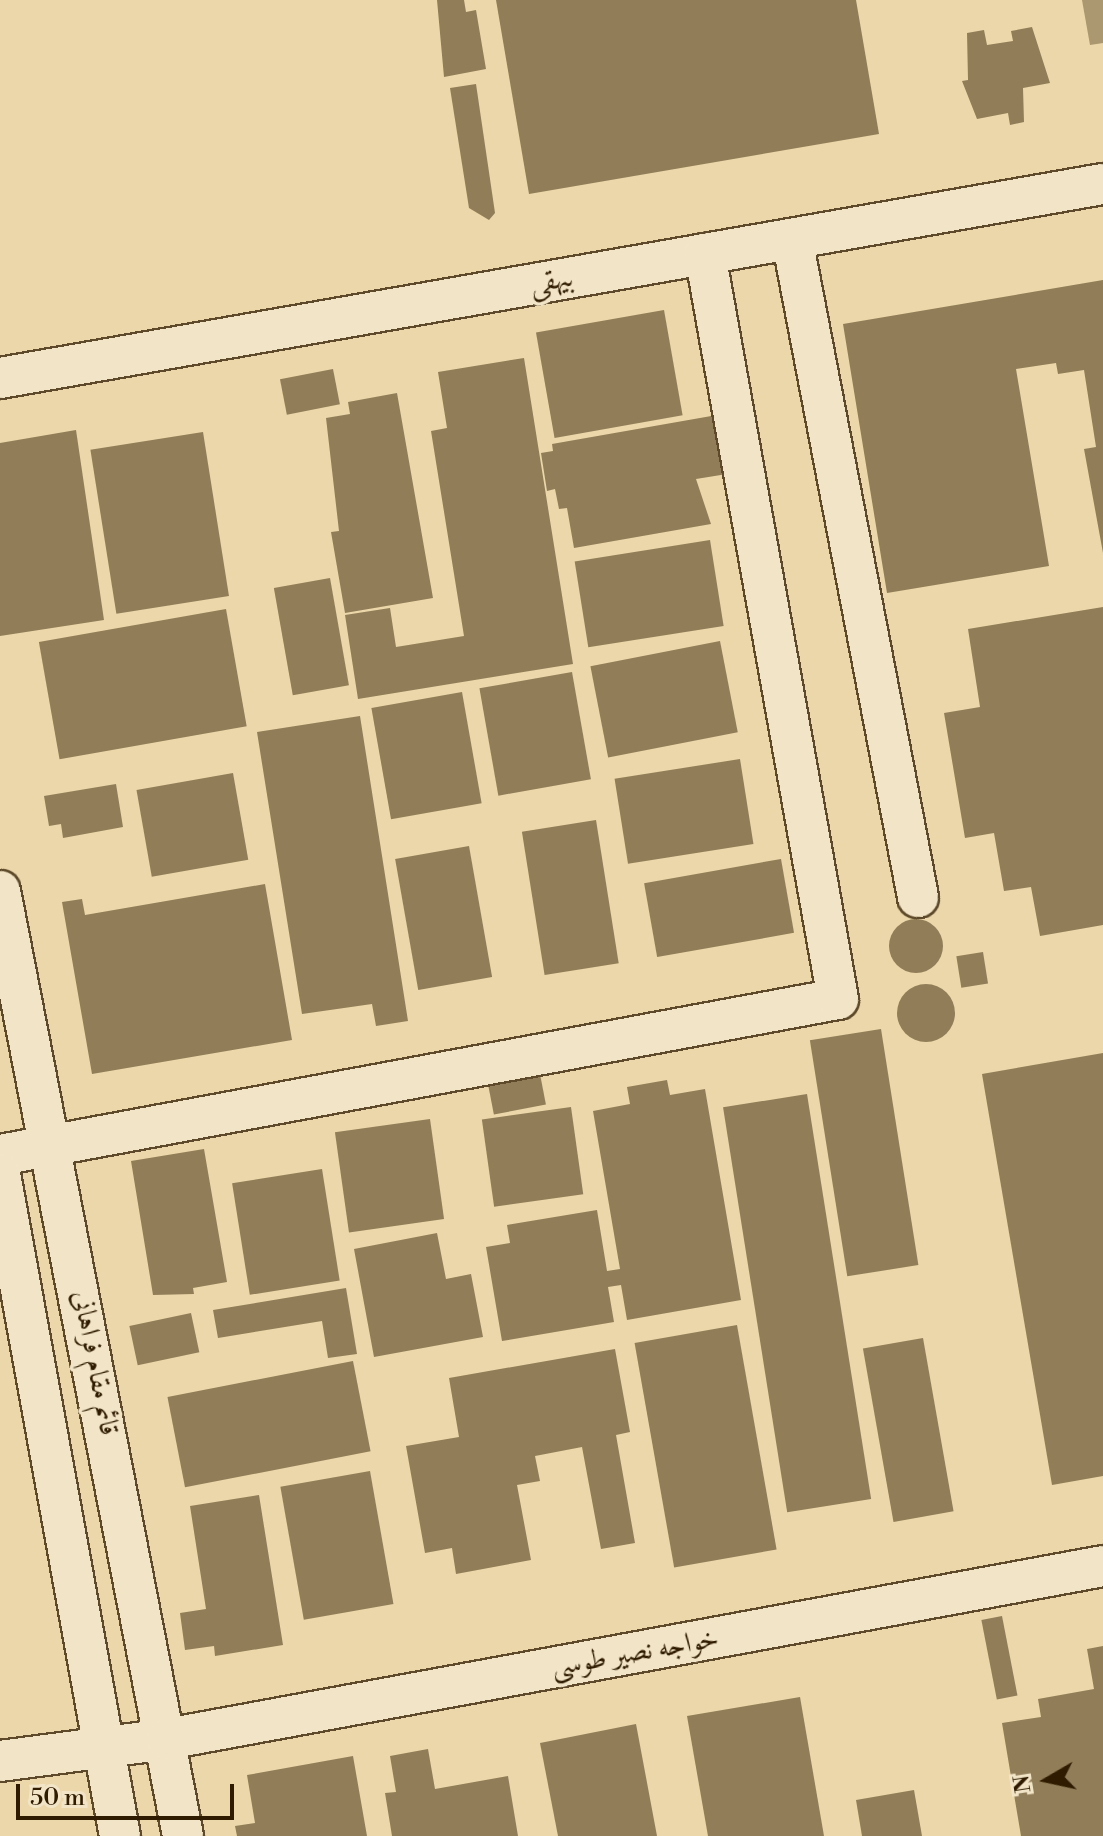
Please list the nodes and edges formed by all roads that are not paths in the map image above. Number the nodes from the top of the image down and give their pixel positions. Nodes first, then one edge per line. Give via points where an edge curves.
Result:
1 (1103, 184) edge
2 (792, 239) junction
3 (705, 254) junction
4 (0, 378) edge
5 (0, 891) edge
6 (918, 897) dead end
7 (53, 1145) junction
8 (0, 1155) edge
9 (0, 1174) edge
10 (1103, 1566) edge
11 (167, 1739) junction
12 (104, 1746) junction
13 (0, 1761) edge
14 (120, 1836) edge
15 (183, 1836) edge

1 - 2 street, بیهقی
2 - 3 street, بیهقی
2 - 6 street
3 - 4 street, بیهقی
3 - 7 street via 838,999
5 - 7 street, قائم مقام فراهانی
7 - 8 street
7 - 11 street, قائم مقام فراهانی
9 - 12 street
10 - 11 street, خواجه نصیر طوسی
11 - 12 street, خواجه نصیر طوسی
11 - 15 street, قائم مقام فراهانی
12 - 13 street, خواجه نصیر طوسی
12 - 14 street

